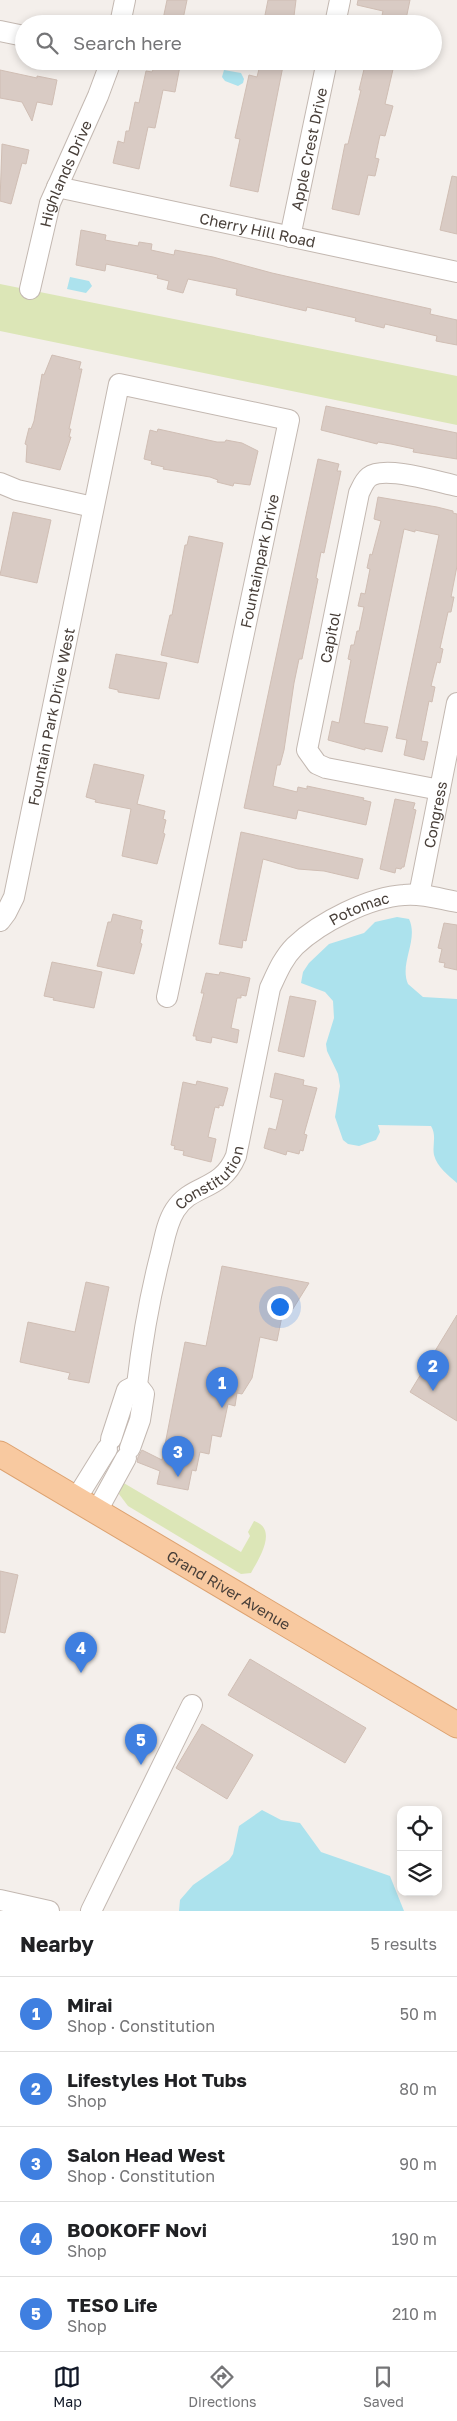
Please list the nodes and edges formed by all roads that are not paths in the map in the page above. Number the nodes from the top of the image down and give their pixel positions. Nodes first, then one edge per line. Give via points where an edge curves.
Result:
1 (125, 0) edge
2 (340, 0) edge
3 (122, 15) edge
4 (337, 15) edge
5 (0, 31) edge
6 (15, 34) edge
7 (108, 70) edge
8 (325, 70) edge
9 (57, 187) junction
10 (290, 237) junction
11 (457, 272) edge
12 (30, 289) dead end
13 (0, 484) edge
14 (457, 486) edge
15 (93, 508) junction
16 (457, 703) edge
17 (440, 790) junction
18 (419, 895) junction
19 (457, 902) edge
20 (0, 921) edge
21 (279, 967) joint
22 (167, 997) dead end
23 (137, 1385) junction
24 (0, 1454) edge
25 (76, 1499) junction
26 (97, 1511) junction
27 (192, 1705) dead end
28 (457, 1725) edge
29 (0, 1900) edge
30 (49, 1911) edge
31 (91, 1911) edge

1 - 3 street
2 - 4 street
5 - 6 street
7 - 9 street, Highlands Drive
8 - 10 street, Apple Crest Drive
9 - 10 street, Cherry Hill Road
9 - 12 street, Highlands Drive via 48,209
10 - 11 street, Cherry Hill Road
13 - 15 street
14 - 17 street, Capitol via 386,472 370,476 365,481 359,493 307,750 317,764 326,768
15 - 20 street, Fountain Park Drive West via 14,897
15 - 22 street, Fountainpark Drive via 118,384 289,420
16 - 17 street, Congress
17 - 18 street, Congress
18 - 19 street, Potomac
18 - 21 street, Potomac via 392,896 374,901 332,921 295,946
21 - 23 street, Constitution via 270,988 231,1168 218,1182 182,1201 170,1220 149,1300
23 - 25 street via 127,1390 109,1444
23 - 26 street, Constitution via 144,1394 143,1406 128,1453
24 - 25 main road, Grand River Avenue
25 - 26 main road, Grand River Avenue
26 - 28 main road, Grand River Avenue
27 - 31 street
29 - 30 street

